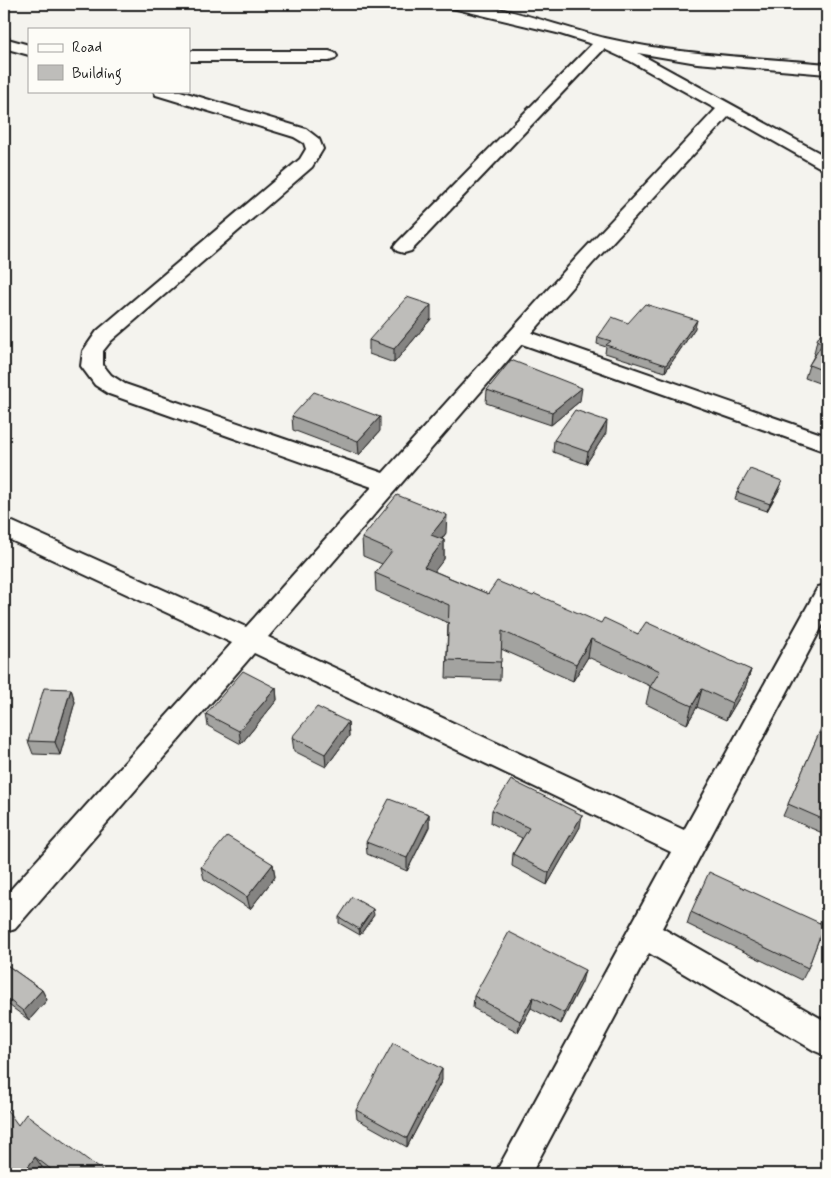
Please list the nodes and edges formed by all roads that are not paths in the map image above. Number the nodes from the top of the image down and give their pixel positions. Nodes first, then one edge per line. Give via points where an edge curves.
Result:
1 (453, 4) edge
2 (602, 42) junction
3 (4, 43) edge
4 (28, 50) edge
5 (190, 56) edge
6 (329, 56) dead end
7 (827, 69) edge
8 (165, 92) edge
9 (727, 108) junction
10 (827, 164) edge
11 (404, 247) dead end
12 (520, 336) junction
13 (827, 444) edge
14 (389, 484) junction
15 (4, 527) edge
16 (827, 594) edge
17 (251, 640) junction
18 (689, 846) junction
19 (4, 919) edge
20 (643, 933) junction
21 (827, 1040) edge
22 (512, 1174) edge

1 - 2 street
2 - 7 street via 697,58
2 - 9 street
2 - 11 street
3 - 4 street
5 - 6 street
8 - 14 street via 300,134 311,139 315,153 104,336 93,351 92,366 103,380 117,389
9 - 10 street
9 - 12 street via 585,260
12 - 13 street
12 - 14 street
14 - 17 street
15 - 17 street
16 - 18 street
17 - 18 street
17 - 19 street
18 - 20 street
20 - 21 street
20 - 22 street

